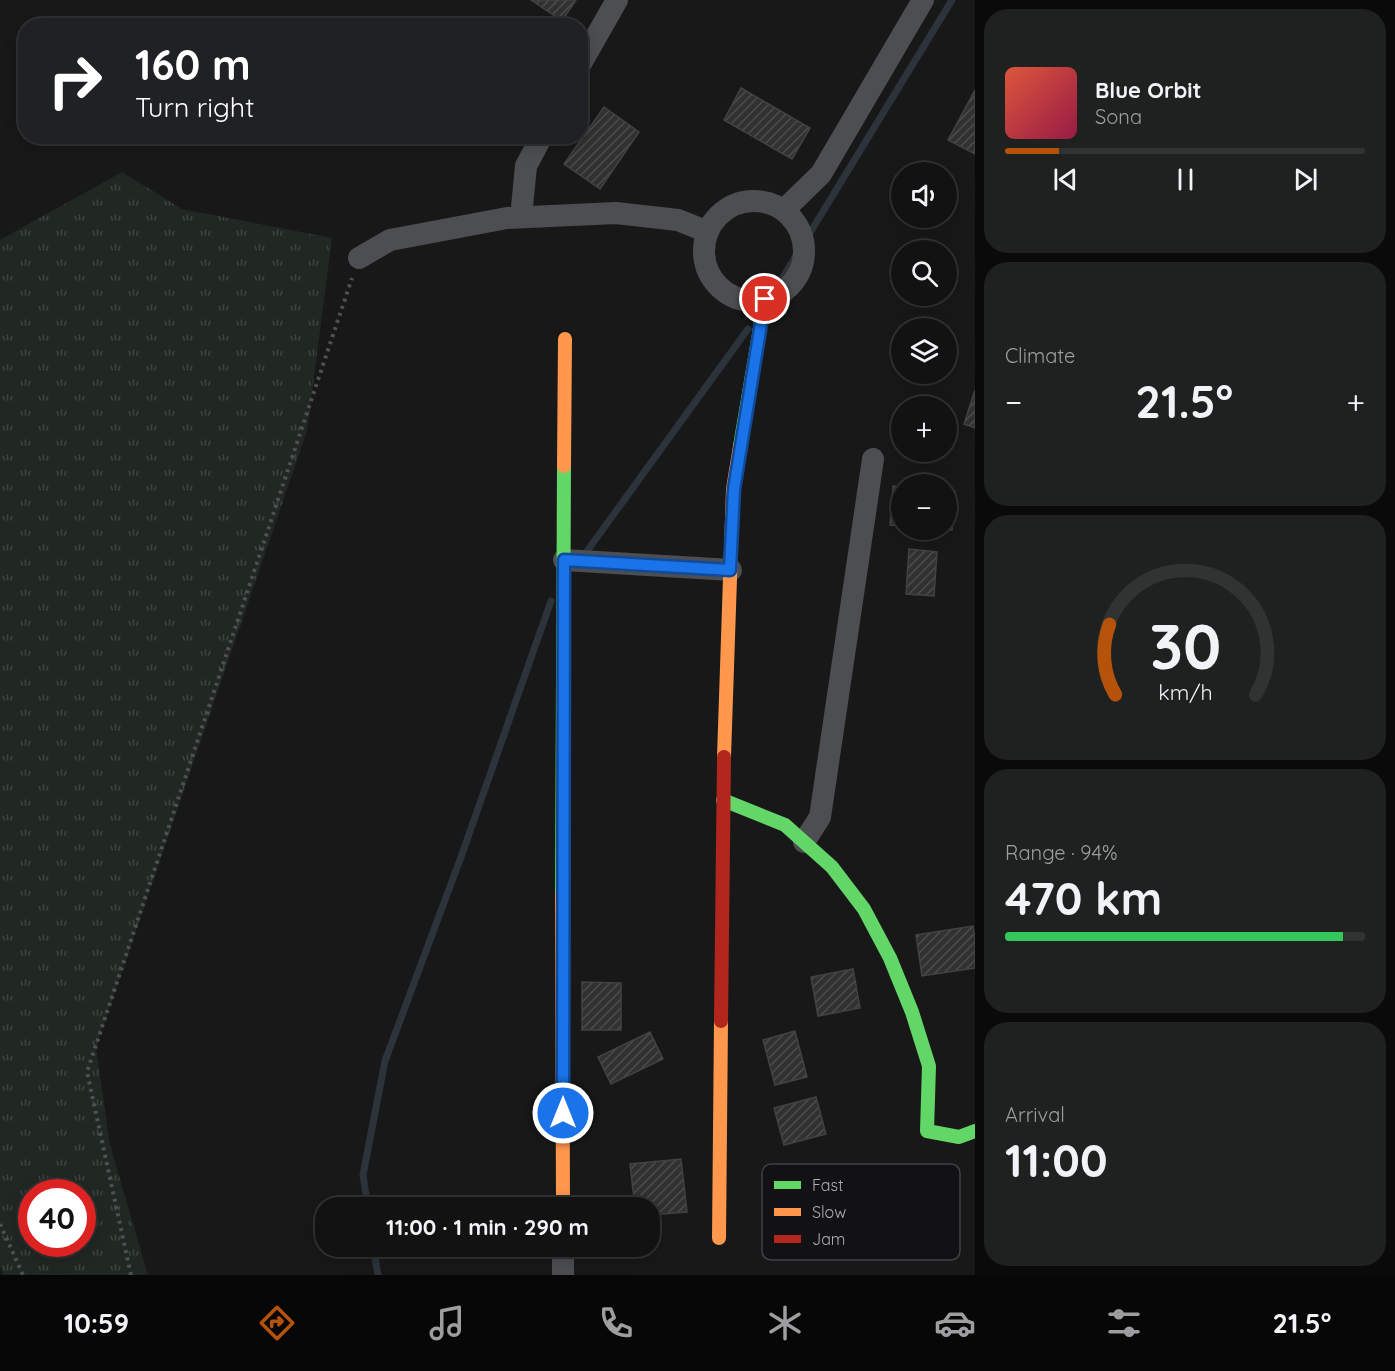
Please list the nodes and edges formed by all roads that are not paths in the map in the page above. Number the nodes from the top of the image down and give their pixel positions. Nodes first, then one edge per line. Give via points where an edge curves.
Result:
1 (617, 0) edge
2 (923, 0) edge
3 (588, 51) edge
4 (538, 144) edge
5 (784, 210) junction
6 (521, 217) junction
7 (708, 232) junction
8 (359, 258) road end
9 (765, 299) junction
10 (565, 339) dead end
11 (873, 459) dead end
12 (564, 560) junction
13 (730, 570) junction
14 (723, 800) junction
15 (804, 842) junction
16 (975, 1131) edge
17 (563, 1197) edge
18 (719, 1238) dead end
19 (563, 1257) edge
20 (563, 1275) edge

1 - 3 street
2 - 5 street via 821,174
4 - 6 street via 526,166
5 - 7 street via 767,202 741,203 717,216
5 - 9 street via 797,224 804,242 803,261 796,278 783,292
6 - 7 street via 616,213 678,220
6 - 8 street via 390,240
7 - 9 street via 705,262 722,289 735,297
9 - 13 street via 734,489
10 - 12 street
11 - 15 street via 820,817
12 - 13 street
12 - 17 street
13 - 14 street
14 - 15 street via 785,825
14 - 18 street
15 - 16 street via 832,867 864,909 890,958 929,1066 927,1131 959,1137
19 - 20 street

